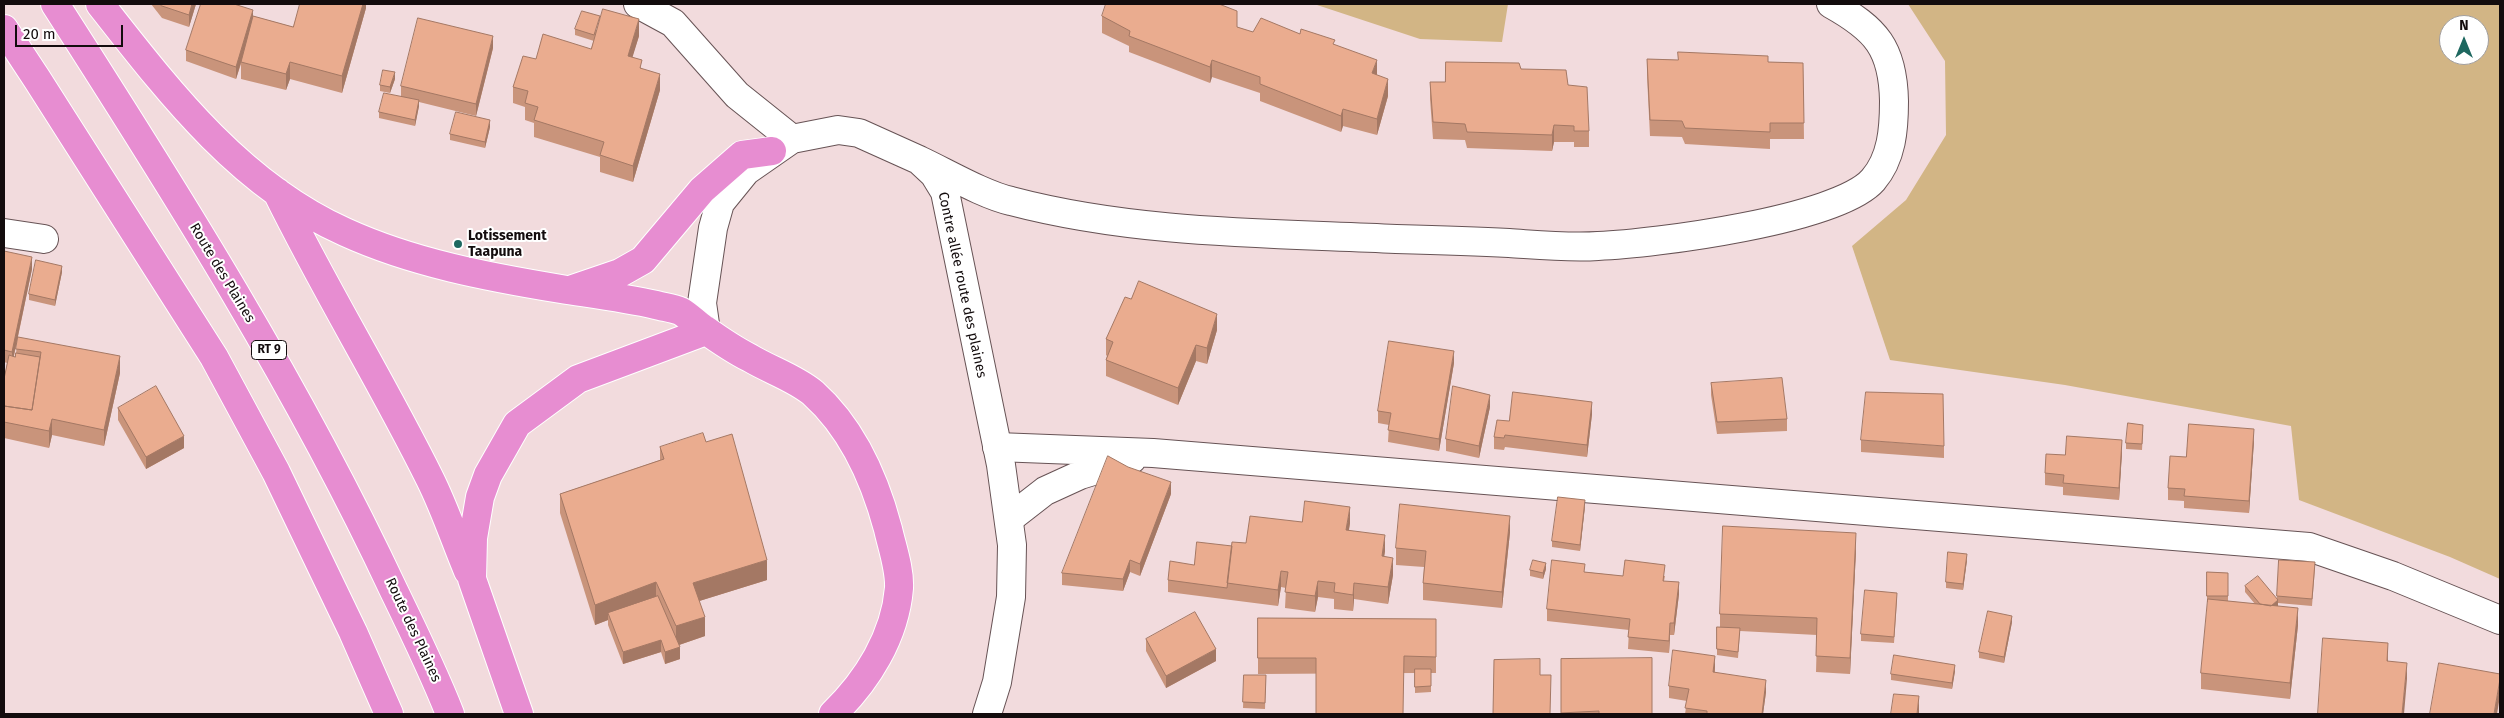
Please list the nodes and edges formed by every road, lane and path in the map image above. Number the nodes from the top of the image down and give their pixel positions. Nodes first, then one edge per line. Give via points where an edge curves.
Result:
1 (55, 4) edge
2 (100, 4) edge
3 (638, 4) edge
4 (1831, 4) edge
5 (4, 30) edge
6 (782, 145) junction
7 (919, 160) junction
8 (276, 191) junction
9 (4, 233) edge
10 (44, 239) dead end
11 (571, 290) junction
12 (706, 331) junction
13 (997, 447) junction
14 (1153, 453) junction
15 (1009, 519) junction
16 (472, 579) junction
17 (2500, 620) edge
18 (389, 714) edge
19 (450, 714) edge
20 (519, 714) edge
21 (833, 714) edge
22 (986, 714) edge

1 - 19 highway, Route des Plaines / RT 9 via 150,151 287,381 368,537
2 - 8 highway via 203,127 240,164
3 - 6 main road via 673,23
4 - 7 main road via 1856,17 1874,33 1889,58 1894,89 1894,124 1889,153 1872,181 1850,196 1817,209 1685,237 1637,244 1556,246 1242,232 1117,222 1008,201
5 - 18 highway via 214,357 276,472
6 - 7 main road, Contre allée route des plaines via 838,130 859,133
6 - 11 highway via 742,155 702,190 642,260 620,273
6 - 12 main road, Contre allée route des plaines via 740,175 720,203 711,236 702,303
7 - 13 main road, Contre allée route des plaines via 934,174 945,192
8 - 11 highway via 344,232 388,249 510,281
8 - 16 highway via 432,482
9 - 10 main road
11 - 12 highway via 680,311
12 - 16 highway via 578,379 517,424 480,497 473,538
12 - 21 highway via 812,393 855,443 883,510 899,586 893,618 882,650 862,682
13 - 14 main road
13 - 15 main road, Contre allée route des plaines
14 - 15 main road via 1080,475 1045,491
14 - 17 main road via 2309,547 2393,576
15 - 22 main road, Contre allée route des plaines via 1011,597 997,682
16 - 20 highway

